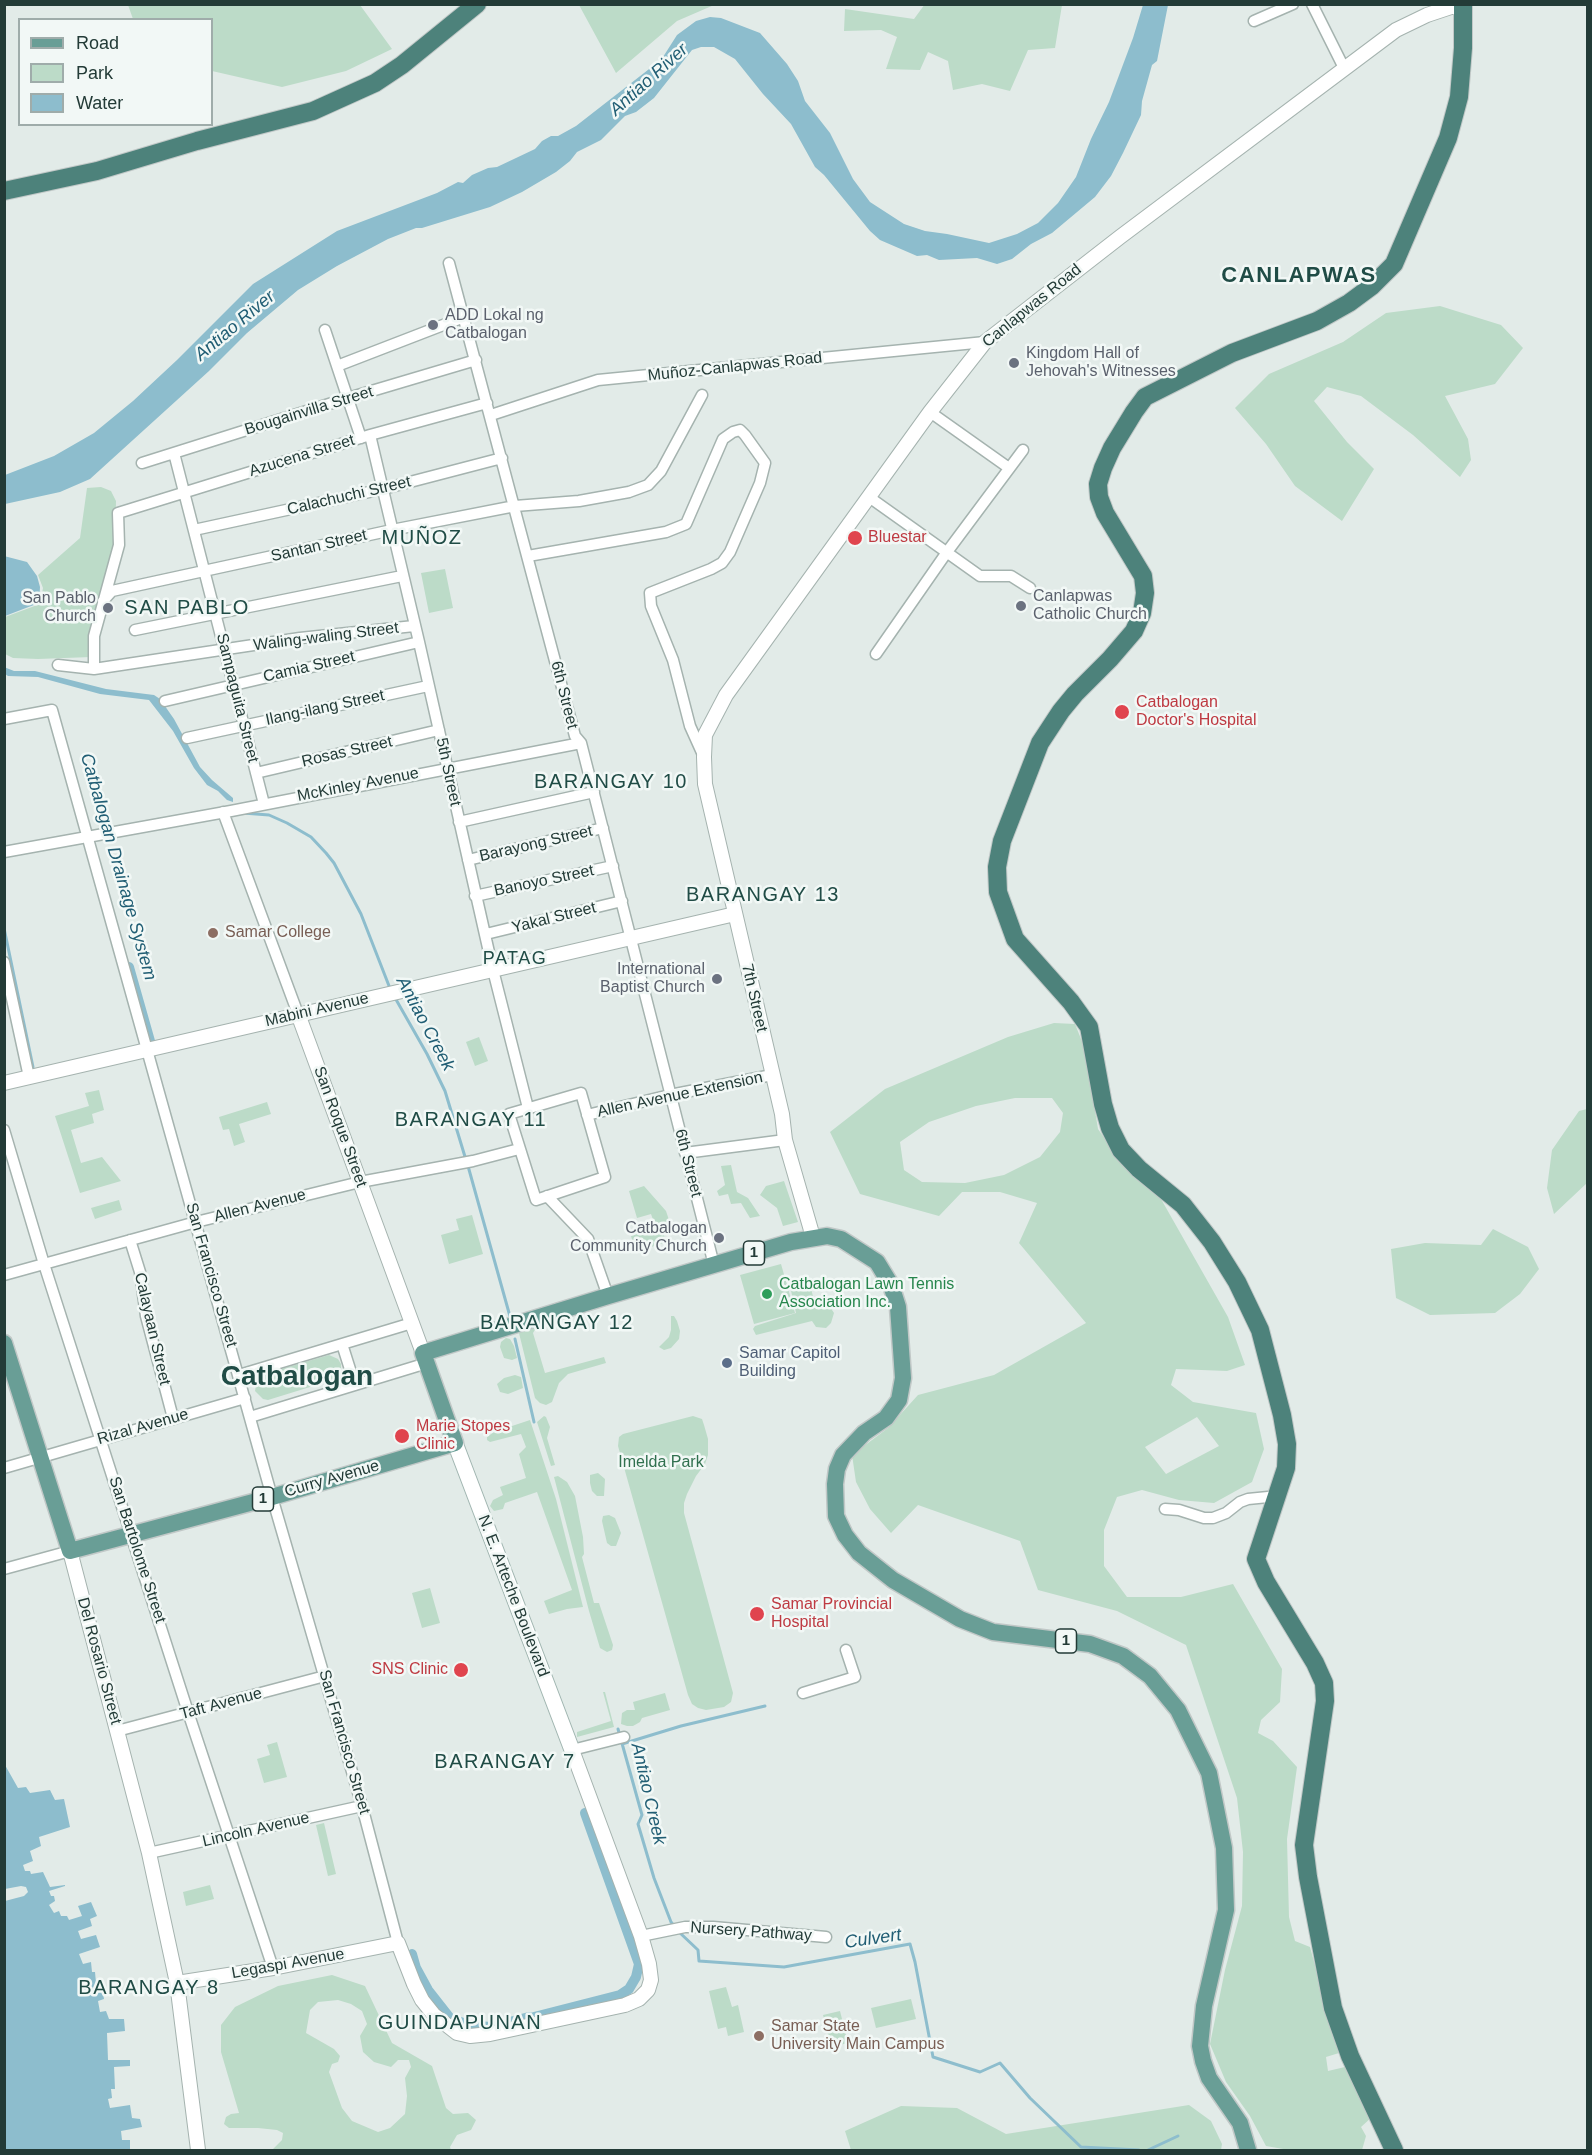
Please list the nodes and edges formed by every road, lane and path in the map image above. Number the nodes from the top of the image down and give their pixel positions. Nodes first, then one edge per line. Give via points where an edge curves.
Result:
1 (477, 4) edge
2 (1293, 4) edge
3 (1312, 4) edge
4 (1463, 6) edge
5 (1254, 21) dead end
6 (1344, 68) junction
7 (4, 191) edge
8 (449, 262) dead end
9 (464, 317) junction
10 (325, 330) dead end
11 (985, 342) junction
12 (476, 360) junction
13 (337, 366) junction
14 (702, 395) dead end
15 (348, 398) junction
16 (487, 403) junction
17 (930, 412) junction
18 (490, 416) junction
19 (365, 436) junction
20 (1023, 450) dead end
21 (174, 453) junction
22 (502, 458) junction
23 (142, 463) dead end
24 (1009, 468) junction
25 (382, 489) junction
26 (184, 493) junction
27 (869, 497) junction
28 (515, 506) junction
29 (194, 530) junction
30 (392, 530) junction
31 (947, 552) junction
32 (528, 556) junction
33 (204, 572) junction
34 (402, 576) junction
35 (1029, 588) dead end
36 (103, 601) junction
37 (215, 613) junction
38 (414, 626) junction
39 (135, 630) dead end
40 (419, 642) junction
41 (224, 650) junction
42 (876, 654) dead end
43 (58, 665) dead end
44 (94, 669) junction
45 (234, 683) junction
46 (428, 686) junction
47 (165, 701) dead end
48 (4, 719) edge
49 (244, 726) junction
50 (439, 730) junction
51 (187, 738) dead end
52 (581, 743) junction
53 (704, 757) junction
54 (447, 768) junction
55 (256, 774) junction
56 (594, 792) junction
57 (264, 804) junction
58 (232, 811) junction
59 (459, 822) junction
60 (603, 828) junction
61 (90, 836) junction
62 (4, 852) edge
63 (468, 860) junction
64 (613, 866) junction
65 (475, 896) junction
66 (622, 901) junction
67 (735, 914) junction
68 (486, 934) junction
69 (631, 939) junction
70 (4, 962) edge
71 (493, 970) junction
72 (298, 1014) junction
73 (147, 1049) junction
74 (772, 1075) junction
75 (29, 1077) junction
76 (4, 1083) edge
77 (670, 1095) junction
78 (528, 1108) junction
79 (587, 1115) junction
80 (4, 1130) edge
81 (785, 1140) junction
82 (519, 1149) junction
83 (685, 1153) junction
84 (10, 1167) edge
85 (360, 1182) junction
86 (547, 1196) junction
87 (196, 1222) junction
88 (813, 1237) junction
89 (130, 1240) junction
90 (44, 1264) junction
91 (714, 1265) junction
92 (4, 1275) edge
93 (608, 1296) junction
94 (412, 1323) junction
95 (4, 1343) edge
96 (342, 1344) junction
97 (425, 1358) junction
98 (239, 1376) junction
99 (355, 1385) junction
100 (245, 1398) junction
101 (250, 1417) junction
102 (173, 1418) junction
103 (101, 1439) junction
104 (455, 1443) junction
105 (40, 1457) junction
106 (4, 1467) edge
107 (1278, 1496) junction
108 (272, 1497) junction
109 (1165, 1509) dead end
110 (132, 1534) junction
111 (70, 1551) junction
112 (4, 1569) edge
113 (846, 1650) dead end
114 (325, 1676) junction
115 (803, 1693) dead end
116 (188, 1712) junction
117 (117, 1731) junction
118 (620, 1737) dead end
119 (572, 1750) junction
120 (362, 1806) junction
121 (230, 1836) junction
122 (149, 1853) junction
123 (641, 1936) junction
124 (826, 1937) dead end
125 (398, 1943) junction
126 (273, 1968) junction
127 (177, 1983) junction
128 (198, 2151) edge
129 (1248, 2151) edge
130 (1394, 2151) edge

1 - 7 highway via 375,84 313,111 97,171
2 - 5 street
3 - 6 street
4 - 6 street, Canlapwas Road via 1427,15 1396,30
4 - 107 highway via 1459,97 1448,138 1394,264 1372,286 1317,321 1232,353 1145,397 1112,448 1098,484 1099,496 1104,513 1143,576 1142,613 1134,631 1075,693 1040,743 1002,841 997,867 998,892 1015,939 1089,1027 1103,1104 1121,1150 1183,1205 1212,1242 1260,1330 1287,1444 1286,1468
6 - 11 street, Canlapwas Road
8 - 9 street, 6th Street
9 - 12 street, 6th Street
9 - 13 street
10 - 13 street, 5th Street
11 - 17 street, Canlapwas Road
11 - 18 street, Muñoz-Canlapwas Road via 598,380
12 - 15 street, Bougainvilla Street
12 - 16 street, 6th Street
13 - 15 street, 5th Street
14 - 28 street, Santan Street via 661,471 648,485 579,501
15 - 19 street, 5th Street
15 - 21 street, Bougainvilla Street
16 - 18 street, 6th Street
16 - 19 street, Azucena Street
17 - 24 street
17 - 27 street, Canlapwas Road
18 - 22 street, 6th Street
19 - 25 street, 5th Street
19 - 26 street, Azucena Street
20 - 24 street
21 - 23 street, Bougainvilla Street
21 - 26 street, Sampaguita Street
22 - 25 street, Calachuchi Street
22 - 28 street, 6th Street
24 - 31 street
25 - 29 street, Calachuchi Street
25 - 30 street, 5th Street
26 - 29 street, Sampaguita Street
26 - 36 street, Azucena Street via 118,513 119,545
27 - 31 street
27 - 53 street, Canlapwas Road via 726,695 705,735
28 - 30 street, Santan Street
28 - 32 street, 6th Street
29 - 33 street, Sampaguita Street
30 - 33 street, Santan Street
30 - 34 street, 5th Street
31 - 35 street via 980,576 1011,576
31 - 42 street
32 - 52 street, 6th Street via 574,736
32 - 53 street via 666,532 686,524 723,439 740,430 745,435 765,463 730,552 711,569 650,592 651,606 673,660 690,726
33 - 36 street, Santan Street via 112,591
33 - 37 street, Sampaguita Street
34 - 37 street
34 - 38 street, 5th Street
36 - 44 street via 94,636
37 - 39 street
37 - 41 street, Sampaguita Street
38 - 40 street, 5th Street
38 - 41 street, Waling-waling Street
40 - 45 street, Camia Street
40 - 46 street, 5th Street
41 - 44 street, Waling-waling Street
41 - 45 street, Sampaguita Street
43 - 44 street, Waling-waling Street
45 - 47 street, Camia Street
45 - 49 street, Sampaguita Street
46 - 49 street, Ilang-ilang Street
46 - 50 street, 5th Street
48 - 61 street, San Francisco Street via 52,710
49 - 51 street, Ilang-ilang Street
49 - 55 street, Sampaguita Street
50 - 54 street, 5th Street
50 - 55 street, Rosas Street
52 - 54 street, McKinley Avenue
52 - 56 street, 6th Street
53 - 67 street, 7th Street via 705,784
54 - 57 street, McKinley Avenue
54 - 59 street, 5th Street
55 - 57 street, Sampaguita Street
56 - 59 street
56 - 60 street, 6th Street
57 - 58 street, McKinley Avenue
58 - 61 street, McKinley Avenue
58 - 72 street, San Roque Street
59 - 63 street, 5th Street
60 - 63 street, Barayong Street
60 - 64 street, 6th Street
61 - 62 street
61 - 73 street, San Francisco Street
63 - 65 street, 5th Street
64 - 65 street, Banoyo Street
64 - 66 street, 6th Street
65 - 68 street, 5th Street
66 - 68 street, Yakal Street
66 - 69 street, 6th Street
67 - 69 street, Mabini Avenue
67 - 74 street, 7th Street
68 - 71 street, 5th Street
69 - 71 street, Mabini Avenue
69 - 77 street, 6th Street
70 - 75 street
71 - 72 street, Mabini Avenue
71 - 78 street, 5th Street
72 - 73 street, Mabini Avenue
72 - 85 street, San Roque Street
73 - 75 street, Mabini Avenue
73 - 87 street, San Francisco Street
74 - 77 street, Allen Avenue Extension
74 - 81 street, 7th Street
75 - 76 street, Mabini Avenue
77 - 79 street, Allen Avenue Extension
77 - 83 street, 6th Street
78 - 79 street via 581,1093
78 - 82 street via 509,1114
79 - 86 street via 605,1177
80 - 84 street, San Bartolome Street
81 - 83 street
81 - 88 street, 7th Street
82 - 85 street, Allen Avenue
82 - 86 street via 536,1200
83 - 91 street, 6th Street
84 - 90 street, San Bartolome Street
85 - 87 street, Allen Avenue
85 - 94 street, San Roque Street
86 - 93 street via 588,1239
87 - 89 street, Allen Avenue
87 - 98 street, San Francisco Street
88 - 91 main road, 1
88 - 129 main road, 1 via 842,1239 877,1262 886,1274 898,1307 903,1378 899,1400 886,1418 843,1455 837,1469 836,1516 845,1535 859,1553 893,1580 960,1619 993,1632 1090,1644 1123,1656 1150,1676 1178,1710 1209,1773 1224,1848 1226,1911 1204,2006 1200,2046 1209,2078 1240,2123
89 - 90 street, Allen Avenue
89 - 102 street, Calayaan Street
90 - 92 street, Allen Avenue
90 - 103 street, San Bartolome Street
91 - 93 main road, 1
93 - 97 main road, 1
94 - 96 street
94 - 97 street, San Roque Street
95 - 105 main road, Del Rosario Street
96 - 98 street
96 - 99 street
97 - 99 street
97 - 104 main road, San Roque Street
98 - 100 street, San Francisco Street
99 - 101 street
100 - 101 street, San Francisco Street
100 - 102 street, Rizal Avenue
101 - 108 street, San Francisco Street
102 - 103 street, Rizal Avenue
103 - 105 street, Rizal Avenue
103 - 110 street, San Bartolome Street
104 - 108 main road, Curry Avenue / 1
104 - 119 main road, N. E. Arteche Boulevard
105 - 106 street, Rizal Avenue
105 - 111 main road, Del Rosario Street
107 - 109 street via 1248,1499 1213,1518
107 - 130 highway via 1256,1559 1324,1683 1325,1701 1304,1845 1308,1876 1333,2008 1350,2056
108 - 110 main road, Curry Avenue / 1
108 - 114 street, San Francisco Street
110 - 111 main road, Curry Avenue / 1
110 - 116 street, San Bartolome Street
111 - 112 street
111 - 117 street, Del Rosario Street
113 - 115 street via 855,1677
114 - 116 street, Taft Avenue
114 - 120 street, San Francisco Street
116 - 117 street, Taft Avenue
116 - 121 street, San Bartolome Street
117 - 122 street, Del Rosario Street
118 - 119 street
119 - 123 street
120 - 121 street, Lincoln Avenue
120 - 125 street, San Francisco Street
121 - 122 street, Lincoln Avenue
121 - 126 street, San Bartolome Street
122 - 127 street, Del Rosario Street
123 - 124 street, Nursery Pathway via 713,1926
123 - 125 street via 651,1980 639,2000 471,2036 457,2033 434,2015 414,1984
125 - 126 street, Legaspi Avenue
126 - 127 street, Legaspi Avenue
127 - 128 street, Del Rosario Street

